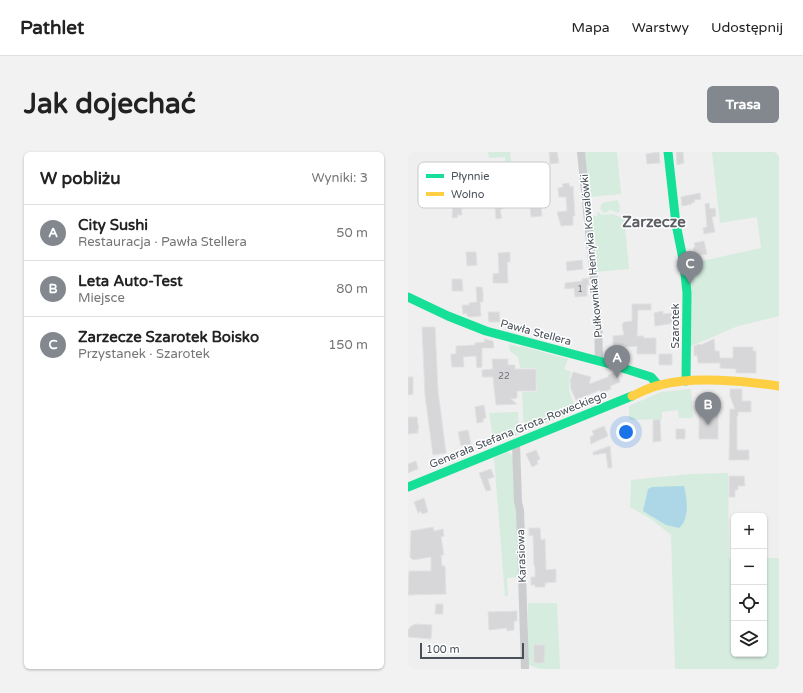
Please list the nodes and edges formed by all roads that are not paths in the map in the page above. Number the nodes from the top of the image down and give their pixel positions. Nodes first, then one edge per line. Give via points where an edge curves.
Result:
1 (581, 152) edge
2 (668, 152) edge
3 (408, 297) edge
4 (599, 361) junction
5 (686, 381) junction
6 (658, 385) junction
7 (779, 386) edge
8 (516, 443) junction
9 (408, 487) edge
10 (525, 669) edge

1 - 4 street, Pułkownika Henryka Kowalówki via 598,320
2 - 5 street, Szarotek via 687,293
3 - 4 street, Pawła Stellera via 486,331
4 - 6 street, Pawła Stellera via 651,377
5 - 6 street, Generała Stefana Grota-Roweckiego
5 - 7 street, Generała Stefana Grota-Roweckiego via 741,381
6 - 8 street, Generała Stefana Grota-Roweckiego
8 - 9 street, Generała Stefana Grota-Roweckiego
8 - 10 street, Karasiowa

